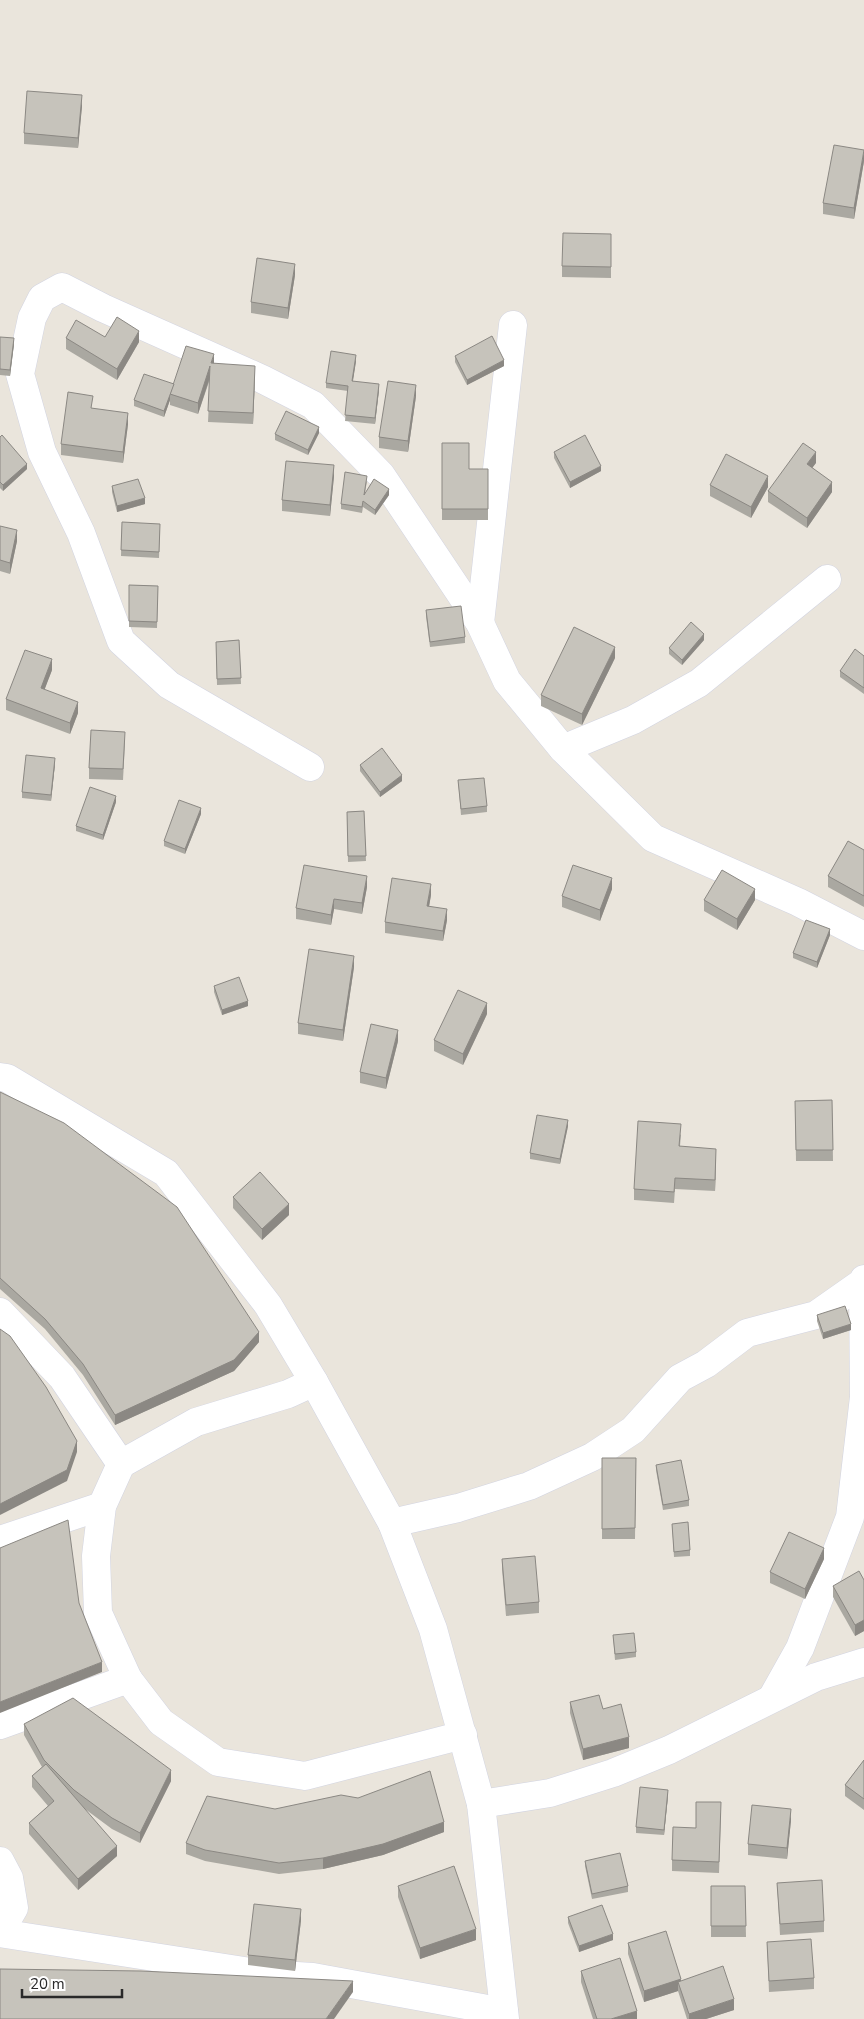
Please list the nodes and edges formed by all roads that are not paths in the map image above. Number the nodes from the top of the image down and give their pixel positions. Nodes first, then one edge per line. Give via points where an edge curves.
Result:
1 (513, 325) dead end
2 (827, 579) dead end
3 (480, 623) junction
4 (563, 749) junction
5 (310, 767) dead end
6 (864, 936) edge
7 (0, 1077) edge
8 (864, 1281) edge
9 (0, 1312) edge
10 (314, 1382) junction
11 (121, 1464) junction
12 (102, 1506) junction
13 (392, 1523) junction
14 (0, 1540) edge
15 (864, 1662) edge
16 (128, 1679) junction
17 (772, 1698) junction
18 (0, 1725) edge
19 (463, 1735) junction
20 (481, 1804) junction
21 (0, 1861) edge
22 (0, 1933) edge
23 (505, 2016) edge

1 - 3 street
2 - 4 street via 699,682 633,720
3 - 4 street via 507,681
3 - 5 street via 381,475 313,405 62,287 42,298 32,318 20,374 42,452 81,533 121,641 169,685
4 - 6 street via 653,838 798,902
7 - 10 street via 7,1078 166,1173 268,1305
8 - 13 street via 816,1315 747,1333 706,1364 680,1378 633,1430 592,1457 529,1486 458,1508
8 - 17 street via 864,1397 850,1517 800,1648
9 - 11 street via 62,1377
10 - 11 street via 288,1394 196,1422
10 - 13 street
11 - 12 street
12 - 14 street
12 - 16 street via 96,1556 98,1613
13 - 19 street via 433,1629
15 - 17 street via 816,1677
16 - 18 street
16 - 19 street via 162,1722 218,1762 305,1776
17 - 20 street via 669,1750 614,1773 550,1793
19 - 20 street
20 - 23 street
21 - 22 street via 9,1878 14,1908
22 - 23 street via 263,1974 313,1977

